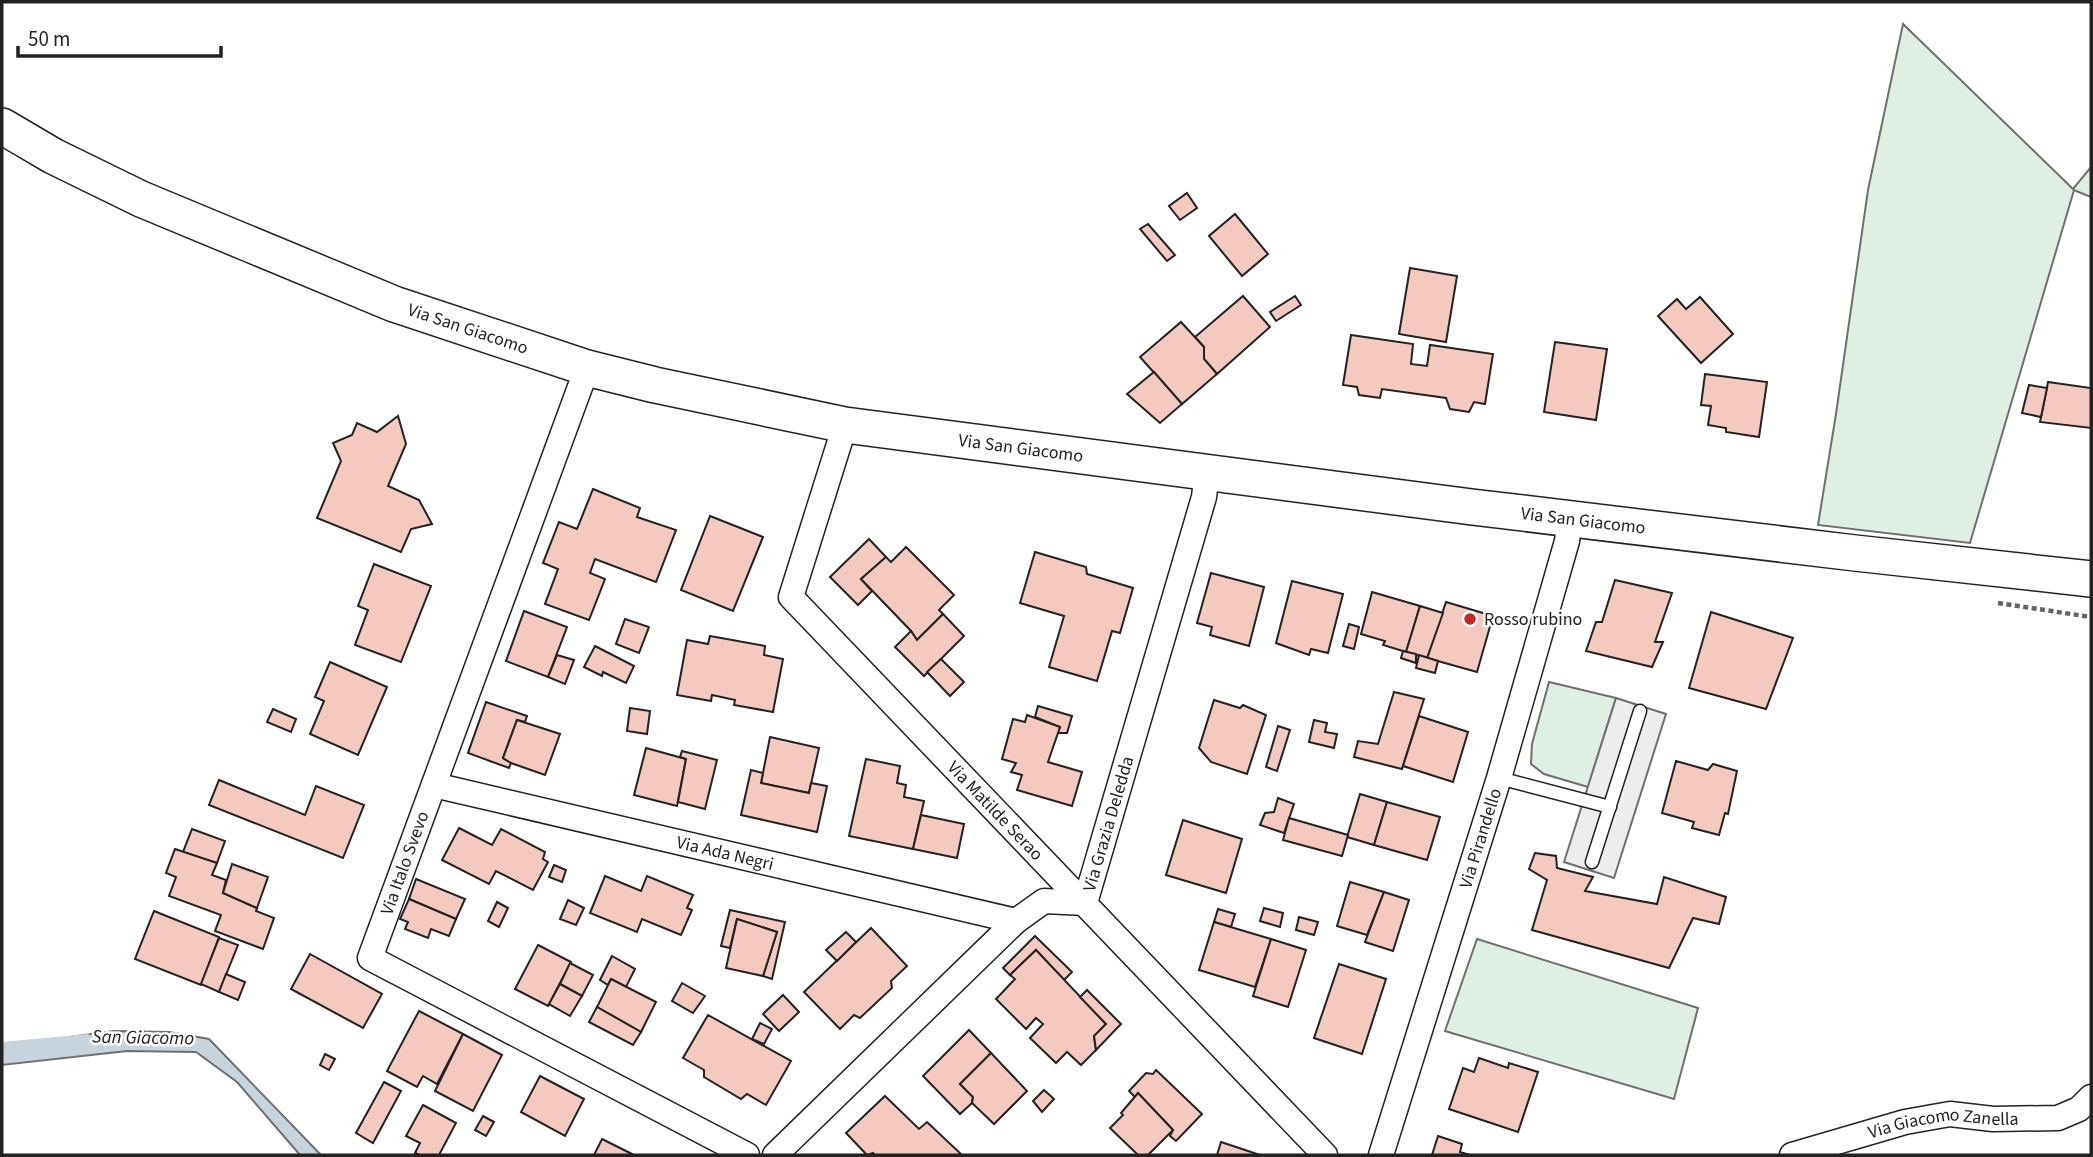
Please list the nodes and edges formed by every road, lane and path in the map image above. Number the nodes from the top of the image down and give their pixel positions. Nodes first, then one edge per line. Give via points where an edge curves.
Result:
1 (2, 126) edge
2 (587, 368) junction
3 (845, 425) junction
4 (1207, 472) junction
5 (1570, 518) junction
6 (2091, 579) edge
7 (1640, 711) dead end
8 (1499, 778) junction
9 (434, 785) junction
10 (1610, 807) junction
11 (1592, 862) dead end
12 (1085, 903) junction
13 (1016, 921) junction
14 (2091, 1097) edge
15 (747, 1155) edge
16 (775, 1155) edge
17 (1325, 1155) edge
18 (1381, 1155) edge
19 (1792, 1155) edge

1 - 2 street, Via San Giacomo via 52,156 233,239 394,304
2 - 3 street, Via San Giacomo
2 - 9 street, Via Italo Svevo
3 - 4 street, Via San Giacomo
3 - 12 street, Via Matilde Serao via 791,597
4 - 5 street, Via San Giacomo
4 - 12 street, Via Grazia Deledda via 1204,497
5 - 6 street, Via San Giacomo
5 - 8 street, Via Pirandello
7 - 10 lane
8 - 10 lane
8 - 18 street, Via Pirandello
9 - 13 street, Via Ada Negri
9 - 15 street, Via Italo Svevo via 370,958
10 - 11 lane
12 - 13 street, Via Grazia Deledda via 1044,901
12 - 17 street, Via Matilde Serao
13 - 16 street, Via Grazia Deledda
14 - 19 street, Via Giacomo Zanella via 2079,1109 2058,1118 1950,1115 1905,1122

